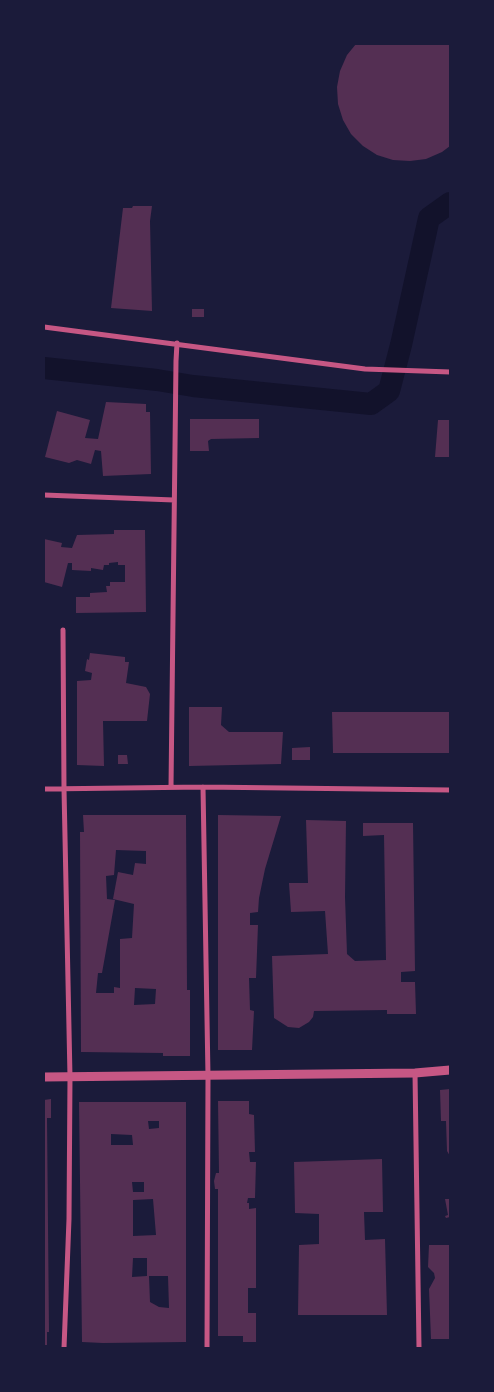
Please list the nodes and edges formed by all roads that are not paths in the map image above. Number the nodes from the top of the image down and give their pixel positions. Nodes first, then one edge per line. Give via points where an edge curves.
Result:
1 (44, 326) edge
2 (177, 343) junction
3 (450, 372) edge
4 (44, 495) edge
5 (174, 500) junction
6 (63, 630) dead end
7 (170, 787) junction
8 (203, 787) junction
9 (44, 788) edge
10 (64, 789) junction
11 (450, 790) edge
12 (450, 1070) edge
13 (415, 1073) junction
14 (208, 1076) junction
15 (44, 1077) edge
16 (70, 1077) junction
17 (64, 1348) edge
18 (208, 1348) edge
19 (419, 1348) edge

1 - 2 street
2 - 3 street via 365,369
2 - 5 street
4 - 5 street
5 - 7 street
6 - 10 street
7 - 8 street
7 - 10 street
8 - 11 street
8 - 14 street
9 - 10 street
10 - 16 street
12 - 13 street
13 - 14 street
13 - 19 street
14 - 16 street
14 - 18 street
15 - 16 street
16 - 17 street

